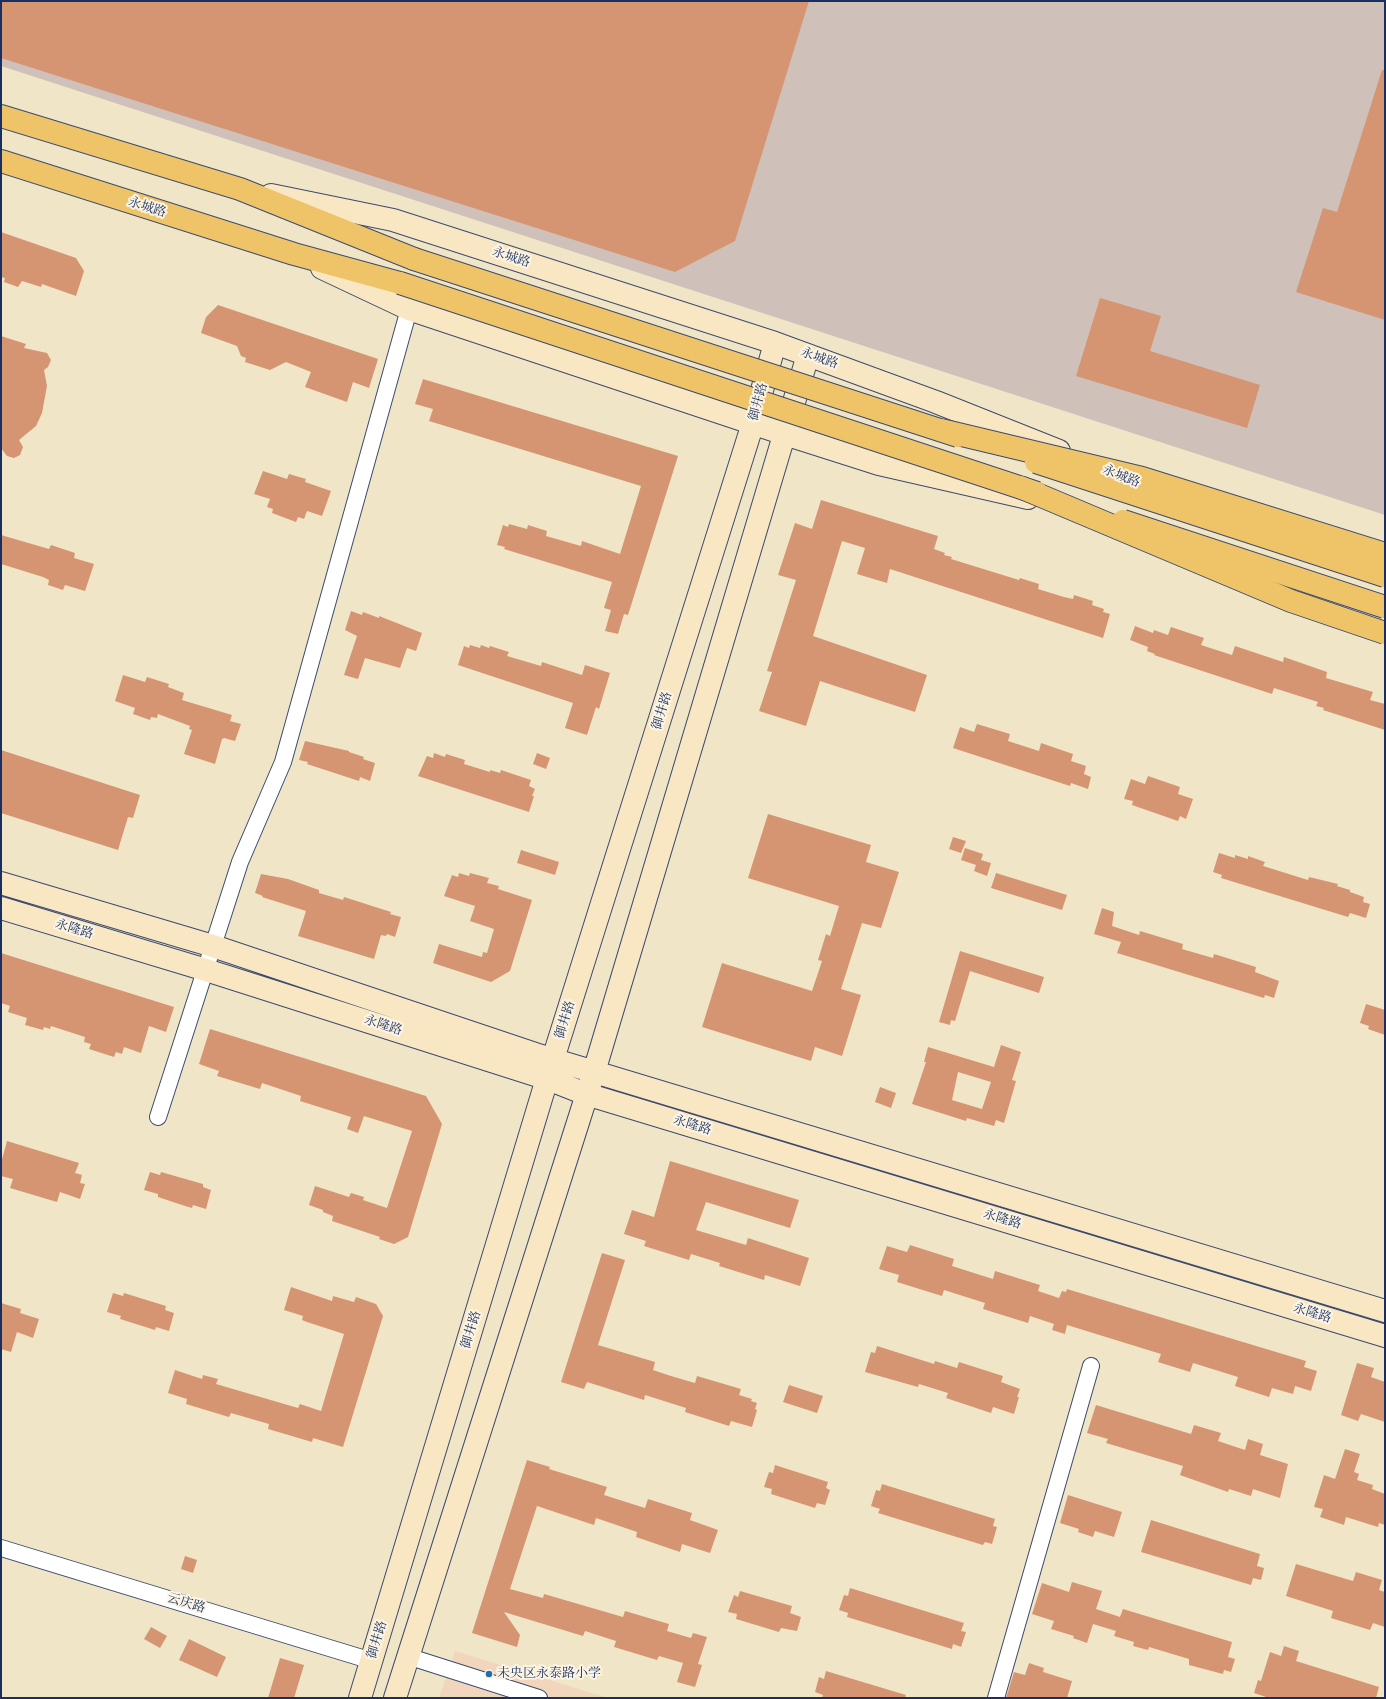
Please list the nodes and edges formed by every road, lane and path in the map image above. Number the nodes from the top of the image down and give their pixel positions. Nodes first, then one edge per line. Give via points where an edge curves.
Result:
1 (1, 116) edge
2 (1, 161) edge
3 (240, 189) junction
4 (294, 254) junction
5 (409, 309) junction
6 (775, 343) junction
7 (808, 355) junction
8 (753, 423) junction
9 (941, 430) junction
10 (785, 434) junction
11 (1020, 487) junction
12 (1385, 554) edge
13 (1385, 570) edge
14 (1385, 576) edge
15 (1385, 607) edge
16 (1385, 611) edge
17 (1385, 633) edge
18 (1, 883) edge
19 (1, 908) edge
20 (213, 946) junction
21 (206, 970) junction
22 (551, 1069) junction
23 (594, 1072) junction
24 (586, 1094) junction
25 (158, 1117) dead end
26 (1385, 1311) edge
27 (1385, 1336) edge
28 (1091, 1366) dead end
29 (1, 1548) edge
30 (407, 1656) junction
31 (372, 1661) junction
32 (360, 1698) edge
33 (394, 1698) edge
34 (539, 1698) edge
35 (996, 1698) edge

1 - 3 main road, 永城路
2 - 4 main road, 永城路
3 - 6 street, 永城路 via 394,220
3 - 9 main road, 永城路, bridge via 414,259
4 - 5 street, 永城路
4 - 11 main road, 永城路, bridge via 400,283
5 - 8 street, 永城路
5 - 20 street via 282,762 240,862
6 - 7 street, 永城路
6 - 8 street, 御井路
7 - 10 street
7 - 13 street, 永城路 via 936,402 1169,496
8 - 10 street, 永城路
8 - 22 street, 御井路
9 - 12 main road, bridge via 1142,478
9 - 14 main road, bridge
10 - 16 street, 永城路 via 879,464 1039,500 1136,528
10 - 23 street
11 - 15 main road, bridge
11 - 17 main road, bridge via 1291,601
18 - 20 street, 永隆路
19 - 21 street, 永隆路
20 - 21 street
20 - 22 street, 永隆路
21 - 22 street, 永隆路
21 - 25 street
22 - 23 street, 永隆路
22 - 24 street, 永隆路
22 - 31 street, 御井路
23 - 24 street
23 - 26 street, 永隆路
24 - 27 street, 永隆路
24 - 30 street
28 - 35 street
29 - 31 street, 云庆路
30 - 33 street
30 - 34 street
31 - 32 street, 御井路

